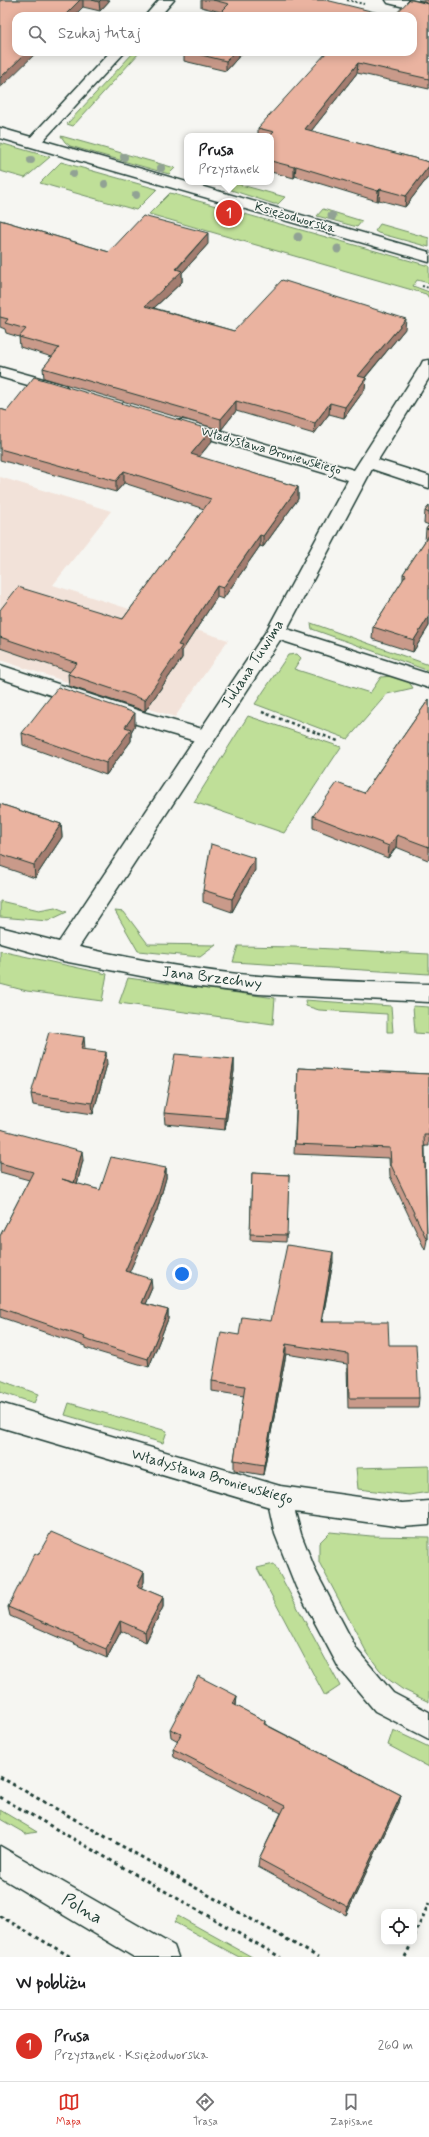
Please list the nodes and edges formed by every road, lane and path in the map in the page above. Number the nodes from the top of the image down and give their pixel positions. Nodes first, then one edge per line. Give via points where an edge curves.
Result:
1 (167, 0) edge
2 (392, 0) edge
3 (429, 9) edge
4 (156, 12) edge
5 (114, 56) edge
6 (0, 133) edge
7 (33, 143) junction
8 (429, 257) edge
9 (429, 366) edge
10 (0, 372) edge
11 (75, 394) edge
12 (165, 420) edge
13 (363, 470) junction
14 (429, 482) edge
15 (276, 632) junction
16 (0, 671) edge
17 (429, 681) edge
18 (230, 700) junction
19 (206, 736) junction
20 (338, 742) dead end
21 (0, 935) edge
22 (63, 953) junction
23 (429, 992) edge
24 (0, 1415) edge
25 (280, 1498) junction
26 (429, 1513) edge
27 (429, 1726) edge
28 (0, 1777) edge
29 (0, 1797) edge
30 (0, 1861) edge
31 (429, 1903) edge
32 (0, 1916) edge
33 (417, 1930) edge
34 (411, 1945) edge
35 (71, 1957) edge
36 (163, 1957) edge
37 (280, 1957) edge
38 (318, 1957) edge
39 (405, 1957) edge

1 - 4 street
2 - 3 street
5 - 7 street
6 - 7 street, Księżodworska
7 - 8 street, Księżodworska
9 - 13 street, Juliana Tuwima
10 - 11 street
12 - 13 street, Władysława Broniewskiego
13 - 14 street, Władysława Broniewskiego
13 - 15 street, Juliana Tuwima
15 - 17 street
15 - 18 street, Juliana Tuwima
16 - 19 lane via 140,718
18 - 19 street, Juliana Tuwima
18 - 20 path
19 - 22 street, Juliana Tuwima
21 - 22 street, Jana Brzechwy
22 - 23 street, Jana Brzechwy via 151,971 260,985
24 - 25 street, Władysława Broniewskiego
25 - 26 street, Władysława Broniewskiego via 402,1515
25 - 27 lane via 288,1534 305,1578 348,1659 384,1702
28 - 38 path
29 - 37 path
30 - 36 street, Polna
31 - 33 path
32 - 35 path
34 - 39 path

